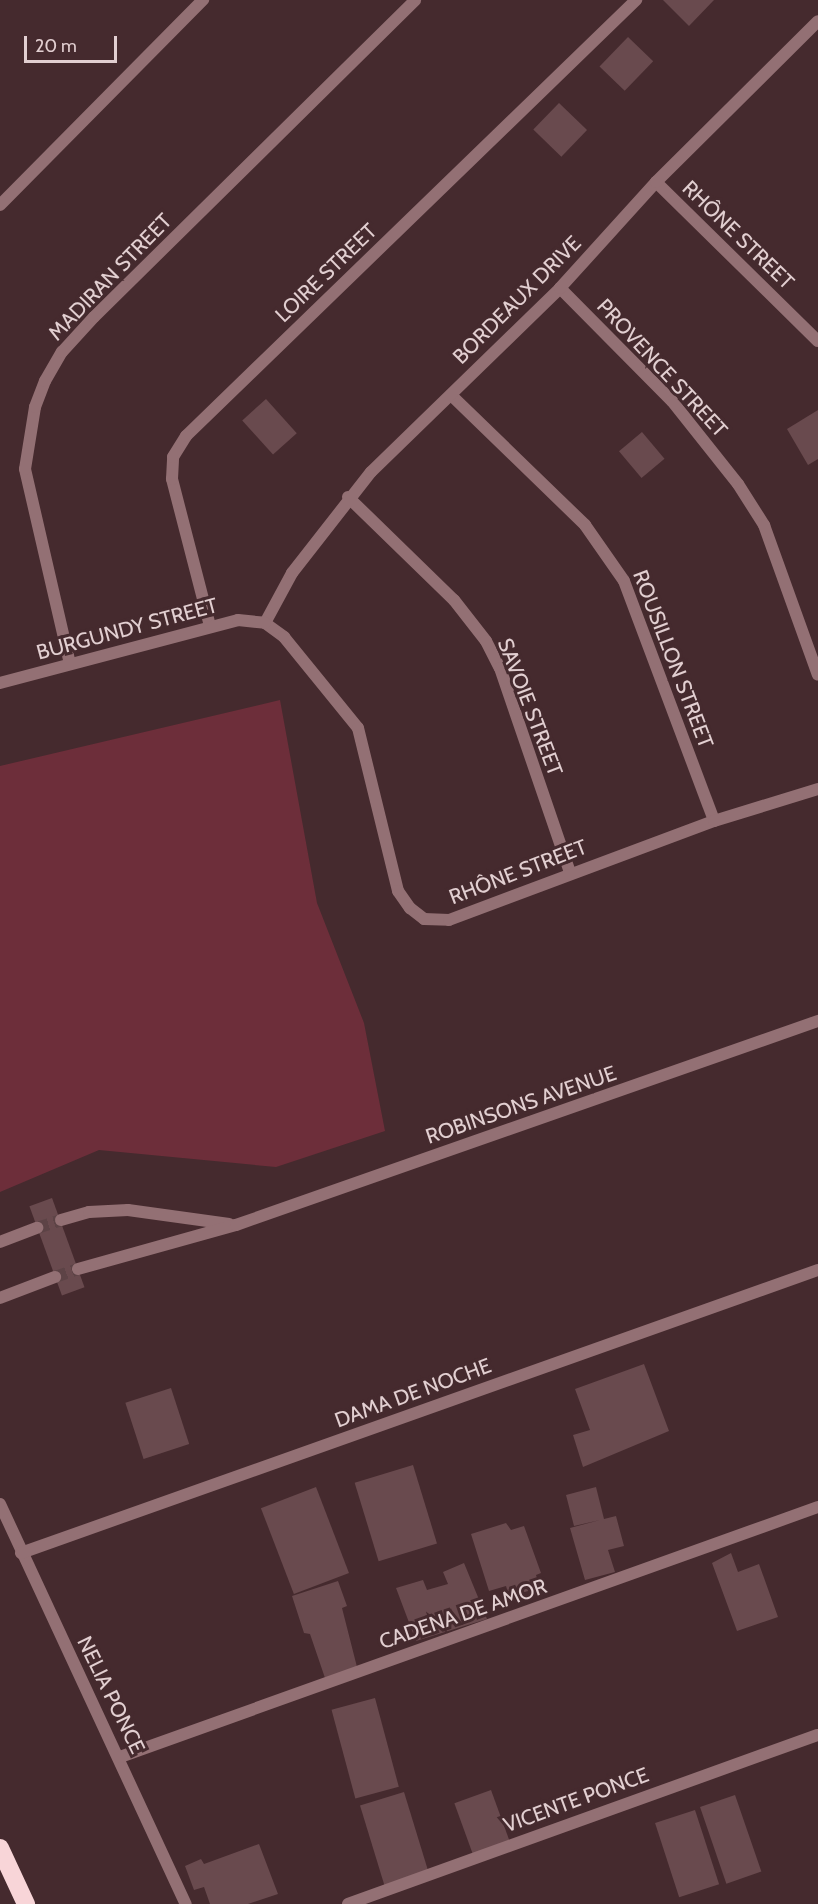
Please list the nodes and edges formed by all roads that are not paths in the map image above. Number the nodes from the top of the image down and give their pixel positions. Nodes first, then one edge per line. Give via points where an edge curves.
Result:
1 (203, 0) edge
2 (415, 0) edge
3 (636, 0) edge
4 (818, 21) edge
5 (656, 182) junction
6 (0, 205) edge
7 (560, 288) junction
8 (818, 341) edge
9 (451, 395) junction
10 (348, 497) junction
11 (265, 623) junction
12 (210, 626) junction
13 (70, 664) junction
14 (818, 675) edge
15 (0, 683) edge
16 (818, 789) edge
17 (714, 821) junction
18 (570, 872) junction
19 (818, 1021) edge
20 (60, 1220) tunnel mouth
21 (236, 1225) junction
22 (37, 1228) tunnel mouth
23 (0, 1242) edge
24 (78, 1269) tunnel mouth
25 (818, 1270) edge
26 (55, 1277) tunnel mouth
27 (0, 1299) edge
28 (0, 1504) edge
29 (818, 1507) edge
30 (21, 1553) junction
31 (818, 1735) edge
32 (120, 1757) junction
33 (0, 1848) edge
34 (26, 1904) edge
35 (186, 1904) edge
36 (348, 1904) edge

1 - 6 street
2 - 13 street, MADIRAN STREET via 94,317 62,352 45,381 30,429 25,469 29,500
3 - 12 street, LOIRE STREET via 186,436 173,457 172,479
4 - 5 street, BORDEAUX DRIVE
5 - 7 street, BORDEAUX DRIVE
5 - 8 street, RHÔNE STREET
7 - 9 street, BORDEAUX DRIVE
7 - 14 street, PROVENCE STREET via 672,401 738,484 764,525
9 - 10 street, BORDEAUX DRIVE
9 - 17 street, ROUSILLON STREET via 585,525 624,581
10 - 11 street, BORDEAUX DRIVE via 292,573
10 - 18 street, SAVOIE STREET via 454,600 486,641 500,668
11 - 12 street, BURGUNDY STREET via 238,620
11 - 18 street, RHÔNE STREET via 284,637 358,728 398,891 424,920 449,920
12 - 13 street, BURGUNDY STREET
13 - 15 street, BURGUNDY STREET
16 - 17 street, RHÔNE STREET
17 - 18 street, RHÔNE STREET
19 - 21 street, ROBINSONS AVENUE
20 - 21 street, ROBINSONS AVENUE via 89,1212 128,1210
21 - 24 street, ROBINSONS AVENUE
22 - 23 street
25 - 30 street, DAMA DE NOCHE
26 - 27 street
28 - 30 street, NELIA PONCE
29 - 32 street, CADENA DE AMOR
30 - 32 street, NELIA PONCE
31 - 36 street, VICENTE PONCE
32 - 35 street, NELIA PONCE
33 - 34 highway

